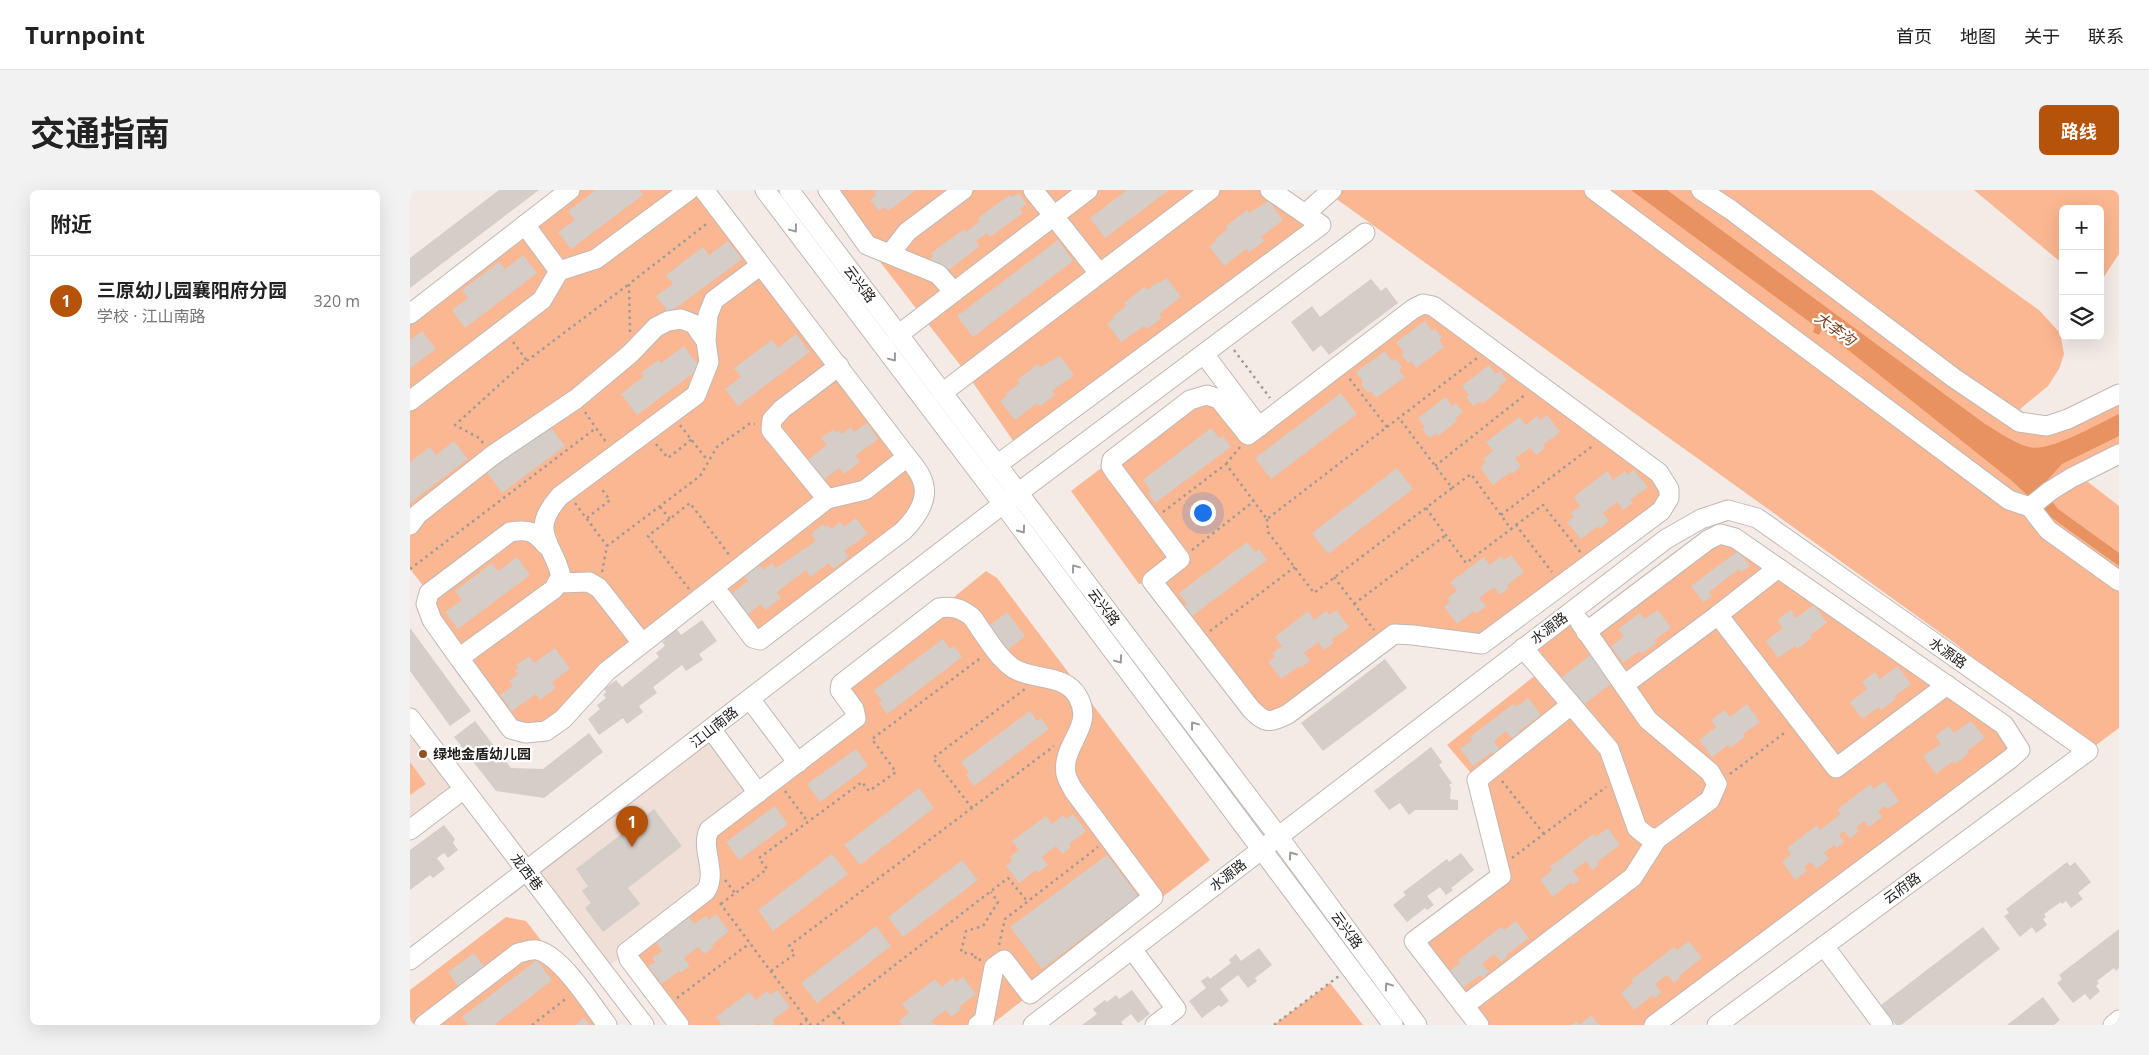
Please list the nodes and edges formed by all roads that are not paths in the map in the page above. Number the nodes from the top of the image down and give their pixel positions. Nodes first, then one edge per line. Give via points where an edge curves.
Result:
1 (570, 190) edge
2 (689, 190) edge
3 (704, 190) edge
4 (765, 190) edge
5 (789, 190) edge
6 (963, 190) edge
7 (1033, 190) edge
8 (1088, 190) edge
9 (1210, 190) edge
10 (1270, 190) edge
11 (1332, 190) edge
12 (1594, 190) edge
13 (1701, 190) edge
14 (837, 195) edge
15 (1305, 214) junction
16 (1054, 216) junction
17 (525, 225) junction
18 (1365, 233) dead end
19 (890, 254) junction
20 (761, 265) junction
21 (558, 271) junction
22 (1099, 273) junction
23 (954, 292) junction
24 (410, 314) edge
25 (898, 335) junction
26 (706, 341) junction
27 (1204, 354) junction
28 (839, 366) junction
29 (942, 393) junction
30 (2119, 394) edge
31 (410, 401) edge
32 (1254, 431) junction
33 (2119, 454) edge
34 (908, 456) junction
35 (997, 465) junction
36 (1010, 498) junction
37 (827, 499) junction
38 (2032, 506) junction
39 (410, 526) edge
40 (546, 545) junction
41 (1778, 568) junction
42 (2119, 581) edge
43 (557, 583) junction
44 (722, 597) dead end
45 (1572, 611) junction
46 (1718, 615) junction
47 (1586, 632) junction
48 (642, 643) junction
49 (1523, 648) junction
50 (459, 658) junction
51 (1624, 685) junction
52 (1947, 685) junction
53 (750, 699) junction
54 (1571, 704) junction
55 (410, 718) edge
56 (710, 729) junction
57 (2088, 751) joint
58 (798, 763) junction
59 (464, 789) junction
60 (758, 793) junction
61 (410, 830) edge
62 (1278, 836) junction
63 (1657, 839) junction
64 (1261, 849) junction
65 (526, 871) junction
66 (1824, 946) junction
67 (1132, 949) junction
68 (410, 960) edge
69 (1043, 985) junction
70 (1059, 1005) junction
71 (1464, 1006) junction
72 (2119, 1020) edge
73 (424, 1025) edge
74 (608, 1025) edge
75 (644, 1025) edge
76 (679, 1025) edge
77 (978, 1025) edge
78 (1033, 1025) edge
79 (1155, 1025) edge
80 (1393, 1025) edge
81 (1417, 1025) edge
82 (1479, 1025) edge
83 (1654, 1025) edge
84 (1717, 1025) edge
85 (1883, 1025) edge
86 (2113, 1025) edge

1 - 17 street
2 - 21 street via 596,259
3 - 20 street
4 -> 36 street, 云兴路
5 - 25 street, 云兴路
6 - 19 street via 907,232
7 - 16 street
8 - 16 street
9 - 22 street
10 - 15 street
11 - 15 street
12 - 38 street via 2008,500
13 - 30 street via 1954,378 2019,422 2047,426
14 - 19 street via 867,245
15 - 35 street via 1321,225
16 - 22 street
16 - 23 street
17 - 21 street
17 - 24 street
18 - 27 street, 江山南路
19 - 23 street via 938,274
20 - 26 street via 714,300 708,315
20 - 28 street
21 - 31 street via 542,300
22 - 29 street
23 - 25 street
25 - 29 street, 云兴路
26 - 39 street via 694,324 681,319 668,321 656,328 576,399 494,455 418,514
26 - 40 street via 709,362 696,396 675,422 615,456 567,491 550,508 543,528
27 - 32 street
27 - 36 street, 江山南路
28 - 34 street
28 - 37 street via 782,409 771,430
29 - 35 street, 云兴路
32 - 32 street via 1413,308 1423,304 1433,306 1659,474 1669,489 1670,498 1661,510 1482,644 1394,634 1288,714 1272,722 1262,720 1251,709 1152,581 1180,559 1112,466 1112,460 1190,400 1207,395 1219,399
33 - 38 street via 2050,490
34 - 37 street via 865,490
34 - 44 street via 923,485 924,500 914,520 760,640 753,638
35 - 36 street, 云兴路
36 - 53 street, 江山南路
62 -> 36 street, 云兴路
36 -> 64 street, 云兴路
37 - 48 street
38 - 42 street via 2048,530
40 - 43 street via 557,561 561,576
40 - 50 street via 537,534 523,530 510,532 429,593 426,604 432,620
41 - 46 street
41 - 47 street via 1735,538 1720,534
41 - 52 street
43 - 48 street via 589,582 598,588
43 - 50 street
45 - 47 street
45 - 49 street, 水源路
45 - 57 street, 水源路 via 1666,539 1701,519 1728,510 1757,518
46 - 51 street
46 - 52 street via 1836,768
47 - 51 street
48 - 50 street via 607,670 563,719 546,731 526,733 510,729
49 - 54 street
49 - 62 street, 水源路
51 - 63 street via 1648,720 1710,772 1717,784 1710,800
52 - 83 street via 2004,725 2020,750
53 - 56 street, 江山南路
53 - 58 street
54 - 63 street via 1609,749 1637,828
54 - 71 street via 1477,780 1501,876 1414,941
55 - 59 street, 龙西巷
56 - 60 street
56 - 65 street, 江山南路
57 - 66 street, 云府路
58 - 60 street
58 - 69 street via 856,718 854,709 840,690 841,684 939,608 951,606 966,611 1012,667 1063,682 1078,697 1083,724 1066,755 1066,774 1074,791 1153,897
59 - 61 street
59 - 65 street, 龙西巷
60 - 76 street via 709,830 705,838 709,887 627,952
62 - 64 street, 水源路
81 -> 62 street, 云兴路
63 - 71 street via 1633,877
64 - 67 street, 水源路
64 - 80 street, 云兴路
65 - 68 street, 江山南路
65 - 75 street, 龙西巷
66 - 84 street, 云府路
66 - 85 street
67 - 70 street, 水源路
67 - 79 street via 1176,1009
69 - 70 street
69 - 77 street via 1030,994 1004,960 994,966 984,1021
70 - 78 street, 水源路
71 - 82 street
72 - 86 street
73 - 74 street via 518,953 534,949 558,962

